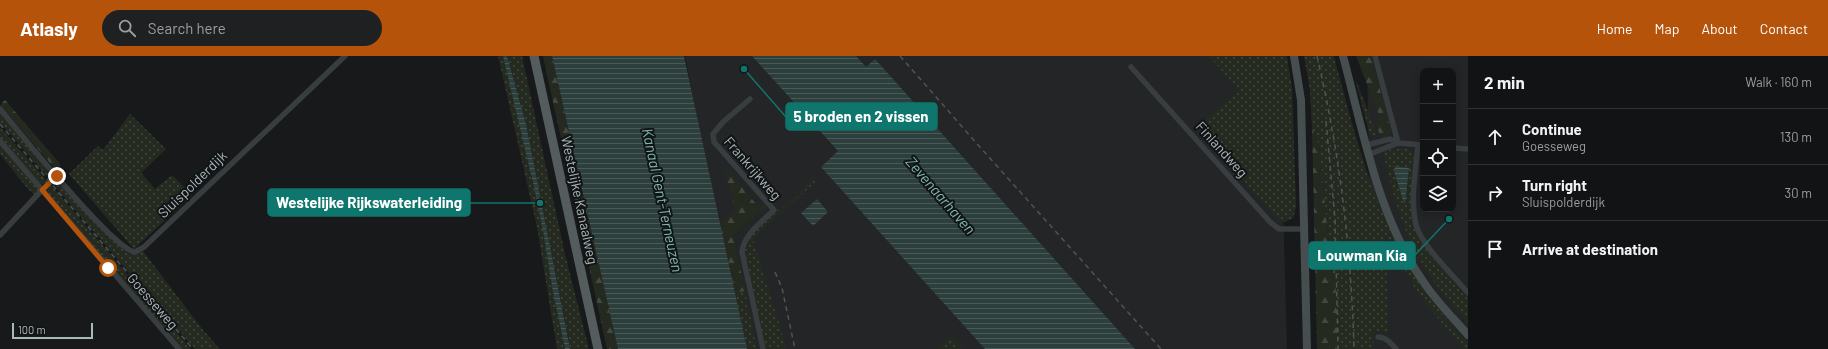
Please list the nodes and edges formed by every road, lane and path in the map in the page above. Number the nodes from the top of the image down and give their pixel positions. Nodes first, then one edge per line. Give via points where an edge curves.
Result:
1 (344, 56) edge
2 (534, 56) edge
3 (1294, 56) edge
4 (1343, 56) edge
5 (1375, 56) edge
6 (1131, 67) dead end
7 (750, 99) dead end
8 (0, 109) edge
9 (0, 142) edge
10 (1398, 143) junction
11 (1367, 145) junction
12 (1420, 145) edge
13 (1456, 148) edge
14 (1468, 149) edge
15 (1420, 153) edge
16 (1370, 154) junction
17 (57, 176) junction
18 (42, 190) junction
19 (1304, 229) junction
20 (0, 235) edge
21 (1468, 293) edge
22 (1468, 335) edge
23 (1378, 337) dead end
24 (179, 349) edge
25 (598, 349) edge
26 (763, 349) edge
27 (1307, 349) edge
28 (1396, 349) edge

1 - 17 street, Sluispolderdijk via 135,252 127,249 105,230
2 - 25 main road, Westelijke Kanaalweg
3 - 19 main road via 1301,100
4 - 11 main road
5 - 10 street
6 - 19 street, Finlandweg via 1270,222 1279,229
7 - 26 street, Frankrijkweg via 713,134 714,142 774,210 748,235 742,252
8 - 17 street, Sluispolderdijk
9 - 18 street, Goesseweg
10 - 11 street via 1390,139
10 - 12 street
10 - 16 street
11 - 16 main road
13 - 14 street
15 - 21 street via 1414,201 1417,226 1436,256
16 - 22 main road via 1387,212 1415,268 1427,287
17 - 18 street
18 - 20 street
18 - 24 street, Goesseweg
19 - 27 main road
23 - 28 street via 1391,342

